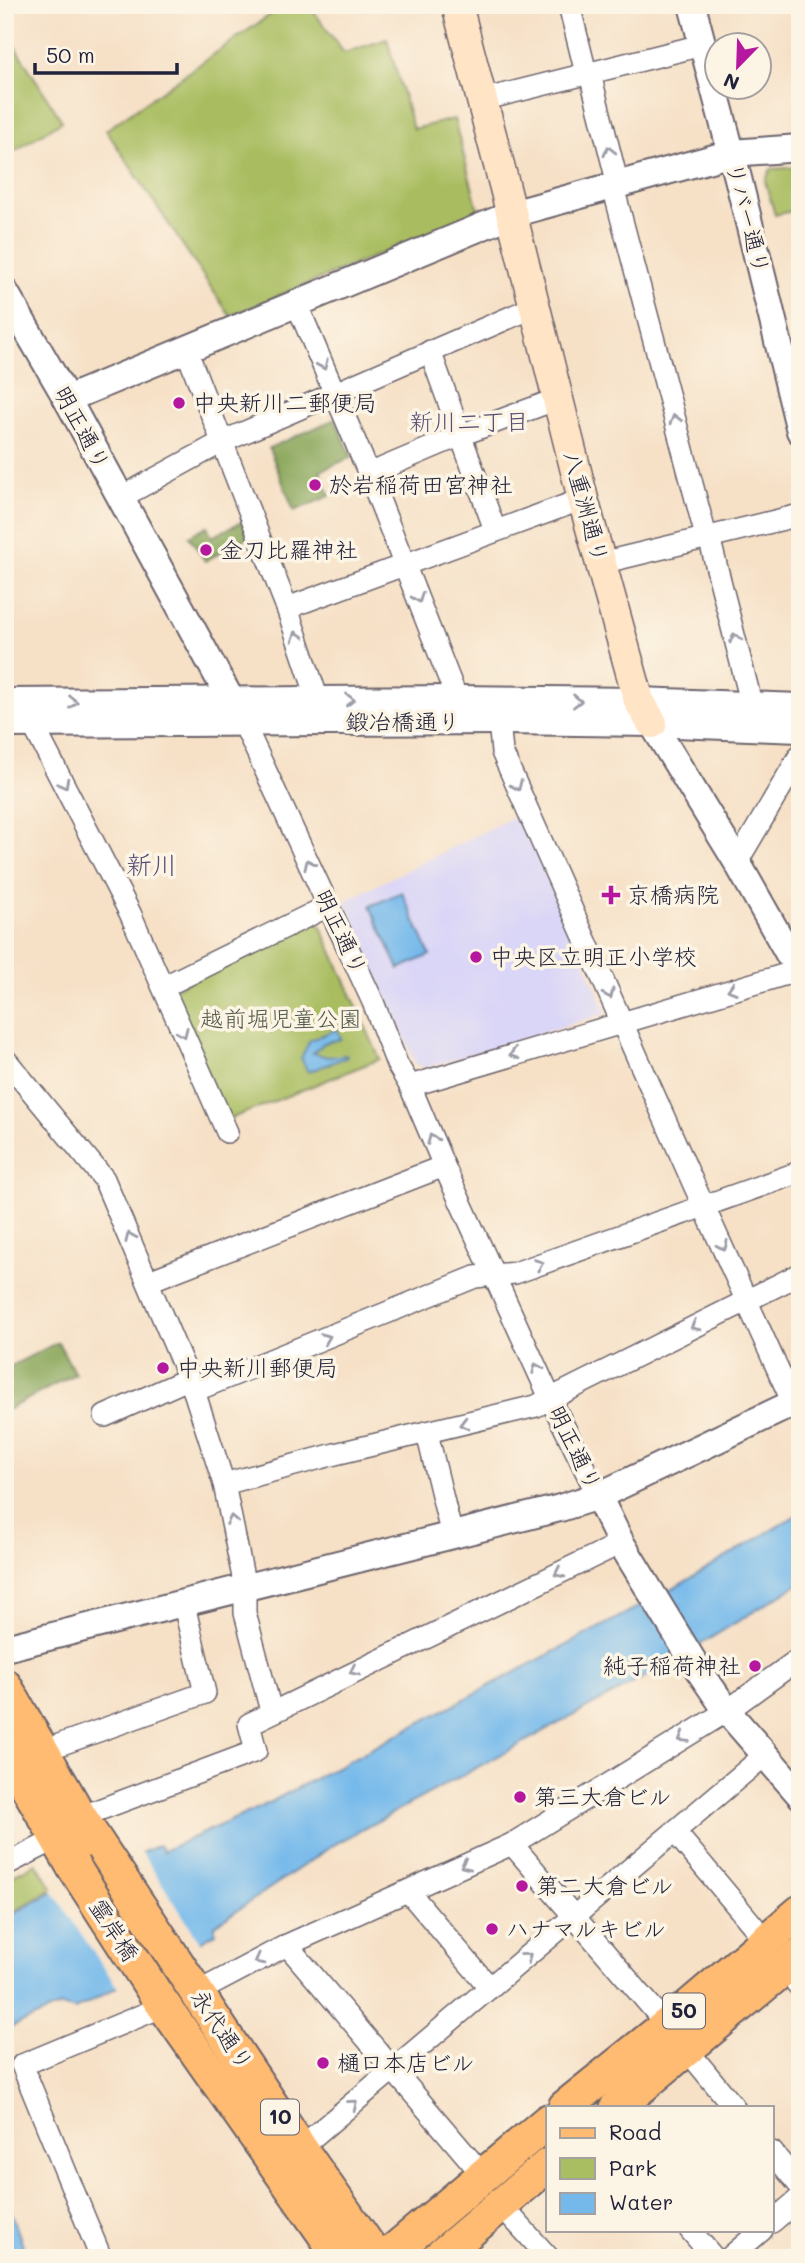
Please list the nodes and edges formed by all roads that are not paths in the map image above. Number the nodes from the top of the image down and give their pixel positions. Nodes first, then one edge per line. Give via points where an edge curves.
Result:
1 (458, 5) edge
2 (569, 5) edge
3 (692, 5) edge
4 (702, 45) junction
5 (588, 74) junction
6 (482, 100) junction
7 (800, 148) edge
8 (732, 153) junction
9 (616, 184) junction
10 (512, 214) junction
11 (5, 292) edge
12 (296, 302) junction
13 (534, 307) junction
14 (186, 349) junction
15 (430, 351) junction
16 (335, 393) junction
17 (68, 399) junction
18 (557, 399) junction
19 (800, 431) edge
20 (461, 435) junction
21 (222, 442) junction
22 (369, 474) junction
23 (120, 498) junction
24 (583, 499) junction
25 (800, 514) edge
26 (495, 530) junction
27 (708, 537) junction
28 (601, 563) junction
29 (405, 564) junction
30 (288, 608) junction
31 (457, 699) junction
32 (318, 700) junction
33 (5, 702) edge
34 (750, 704) junction
35 (800, 707) edge
36 (238, 712) junction
37 (645, 712) junction
38 (499, 721) junction
39 (32, 723) junction
40 (5, 724) edge
41 (800, 729) edge
42 (800, 755) edge
43 (737, 862) junction
44 (328, 906) junction
45 (799, 971) edge
46 (163, 987) junction
47 (621, 1021) junction
48 (5, 1059) edge
49 (410, 1086) junction
50 (227, 1132) dead end
51 (444, 1166) junction
52 (800, 1172) edge
53 (704, 1205) junction
54 (494, 1275) junction
55 (800, 1275) edge
56 (149, 1281) junction
57 (746, 1300) junction
58 (191, 1385) junction
59 (551, 1400) junction
60 (796, 1401) edge
61 (105, 1416) dead end
62 (427, 1433) junction
63 (225, 1484) junction
64 (598, 1496) junction
65 (452, 1536) junction
66 (621, 1544) junction
67 (245, 1587) junction
68 (184, 1605) junction
69 (5, 1648) edge
70 (800, 1658) edge
71 (5, 1686) edge
72 (271, 1711) junction
73 (727, 1711) junction
74 (5, 1748) edge
75 (42, 1751) junction
76 (765, 1755) junction
77 (800, 1795) edge
78 (68, 1828) junction
79 (675, 1832) junction
80 (512, 1844) junction
81 (5, 1865) edge
82 (408, 1891) junction
83 (800, 1912) edge
84 (575, 1917) junction
85 (287, 1945) junction
86 (787, 1963) edge
87 (192, 1984) junction
88 (490, 1988) junction
89 (160, 1999) junction
90 (677, 2038) junction
91 (393, 2070) junction
92 (567, 2106) edge
93 (618, 2106) edge
94 (733, 2106) edge
95 (546, 2123) edge
96 (300, 2148) junction
97 (774, 2154) edge
98 (546, 2167) edge
99 (482, 2174) junction
100 (800, 2186) edge
101 (800, 2198) edge
102 (500, 2205) junction
103 (774, 2220) edge
104 (693, 2232) edge
105 (760, 2232) edge
106 (101, 2258) edge
107 (341, 2258) edge
108 (377, 2258) edge
109 (385, 2258) edge
110 (438, 2258) edge
111 (550, 2258) edge
112 (714, 2258) edge
113 (729, 2258) edge

1 - 6 main road, 八重洲通り
2 - 5 street
3 - 4 street, リバー通り
4 - 5 street
4 - 8 street, リバー通り
5 - 6 street
9 -> 5 street
6 - 10 main road, 八重洲通り
7 - 8 street
8 - 9 street
8 - 19 street, リバー通り
9 - 10 street
27 -> 9 street via 616,198
10 - 12 street
10 - 13 main road, 八重洲通り
11 - 17 street, 明正通り
12 - 14 street
12 -> 16 street
13 - 15 street
13 - 18 main road, 八重洲通り
14 - 17 street
14 - 21 street
15 - 16 street
15 - 20 street
16 - 21 street
16 - 22 street
17 - 23 street, 明正通り
18 - 20 street
18 - 24 main road, 八重洲通り
20 - 22 street
20 - 26 street
21 - 23 street
21 - 30 street
22 - 29 street
23 - 36 street, 明正通り
24 - 26 street
24 - 28 main road, 八重洲通り
25 - 27 street
26 - 29 street
27 - 28 street
34 -> 27 street
28 - 37 main road, 八重洲通り
29 - 30 street
29 -> 31 street
32 -> 30 street
32 -> 31 street, 鍛冶橋通り
31 -> 37 street, 鍛冶橋通り
32 - 36 street, 鍛冶橋通り
33 -> 36 street, 鍛冶橋通り
34 - 35 street, 鍛冶橋通り
34 - 37 street, 鍛冶橋通り
36 - 38 street, 鍛冶橋通り
36 - 39 street, 鍛冶橋通り
44 -> 36 street, 明正通り
37 - 38 street, 鍛冶橋通り
37 - 41 street, 鍛冶橋通り
37 - 43 street, 八重洲通り
38 -> 47 street via 502,752
39 - 40 street, 鍛冶橋通り
39 -> 46 street
42 - 43 street
43 - 45 street, 八重洲通り
44 - 46 street
44 - 49 street, 明正通り
45 -> 47 street
46 -> 50 street
47 -> 49 street
47 - 53 street
56 -> 48 street via 104,1179
51 -> 49 street, 明正通り
51 - 54 street, 明正通り
51 - 56 street
52 - 53 street
54 -> 53 street via 515,1273
53 -> 57 street
58 -> 54 street via 475,1277
59 -> 54 street, 明正通り
55 - 57 street
56 - 58 street
57 -> 59 street
57 - 60 street
58 - 61 street
58 - 63 street
59 -> 62 street
59 - 64 street, 明正通り
60 - 64 street
62 - 63 street
62 - 65 street
67 -> 63 street
64 - 65 street
64 - 66 street, 明正通り
65 - 67 street
66 -> 72 street
66 - 73 street, 明正通り
67 - 68 street
67 - 72 street via 245,1613
68 - 69 street
68 - 75 street via 205,1693
70 - 73 street
71 - 75 main road, 10
72 - 78 street via 249,1724 256,1751
73 - 76 street, 明正通り
73 -> 80 street
74 - 78 main road, 10
75 - 78 main road, 10
76 - 77 street, 明正通り
76 - 79 street
78 - 81 street
78 - 87 main road, 霊岸橋 / 10 via 104,1852
78 - 89 main road, 霊岸橋 / 10, bridge via 73,1866
79 - 84 street
79 - 86 street
80 -> 82 street
80 - 84 street
82 - 85 street
82 - 88 street
83 - 86 main road, 50
88 -> 84 street
84 - 90 street
85 -> 87 street
85 - 91 street
86 - 90 main road, 50
87 - 96 main road, 永代通り / 10
88 - 91 street
89 - 106 street via 22,2066
89 - 107 main road, 永代通り / 10
90 - 92 main road, 50
90 - 93 main road, 50
90 - 94 street
96 -> 91 street
91 - 99 street
95 - 99 main road
96 - 108 main road, 永代通り / 10
97 - 100 street
98 - 102 main road
99 - 109 main road
101 - 103 street
102 - 110 main road
102 - 111 street
104 - 112 street
105 - 113 street

